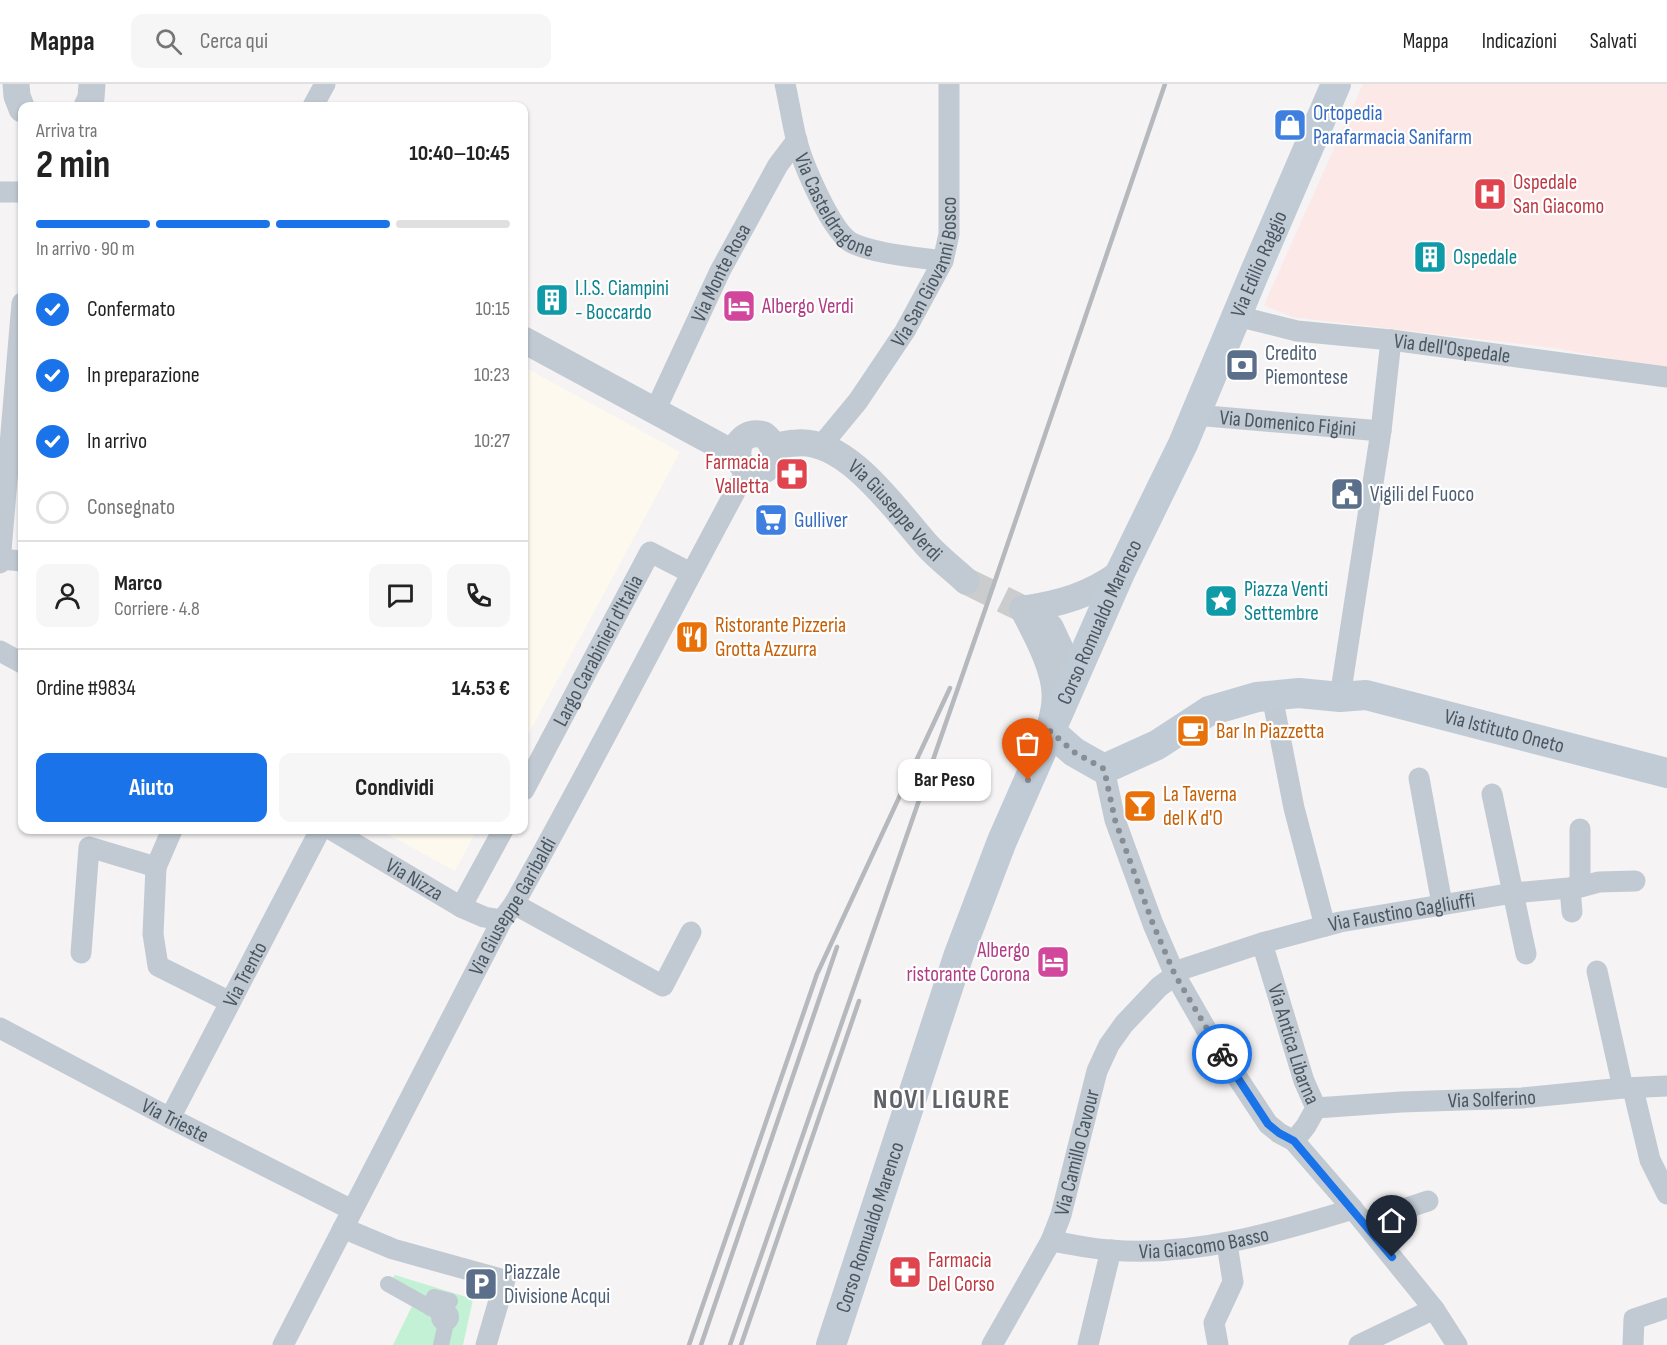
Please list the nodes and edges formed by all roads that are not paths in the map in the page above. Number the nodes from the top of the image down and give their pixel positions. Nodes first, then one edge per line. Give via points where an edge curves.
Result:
1 (16, 84) edge
2 (325, 84) edge
3 (785, 84) edge
4 (949, 84) edge
5 (1336, 84) edge
6 (19, 102) edge
7 (315, 102) edge
8 (797, 140) junction
9 (0, 192) edge
10 (18, 192) edge
11 (943, 261) junction
12 (1237, 316) junction
13 (1391, 340) junction
14 (528, 342) edge
15 (18, 343) edge
16 (1667, 377) edge
17 (655, 411) junction
18 (1195, 415) junction
19 (1381, 431) junction
20 (824, 441) junction
21 (1183, 444) joint
22 (743, 456) junction
23 (3, 495) edge
24 (0, 561) edge
25 (18, 561) edge
26 (691, 573) junction
27 (1120, 573) junction
28 (966, 581) tunnel mouth
29 (1023, 609) junction
30 (1072, 683) junction
31 (1272, 696) junction
32 (1340, 697) junction
33 (1050, 731) junction
34 (1104, 769) junction
35 (1667, 773) edge
36 (1419, 778) dead end
37 (528, 782) edge
38 (1492, 794) dead end
39 (1580, 829) dead end
40 (170, 834) edge
41 (318, 834) edge
42 (339, 834) edge
43 (501, 834) edge
44 (156, 867) junction
45 (1635, 881) dead end
46 (1575, 887) junction
47 (1513, 893) junction
48 (1442, 904) junction
49 (461, 907) junction
50 (508, 912) junction
51 (1572, 912) dead end
52 (1325, 926) junction
53 (692, 932) dead end
54 (1262, 943) junction
55 (81, 952) dead end
56 (1526, 954) dead end
57 (1597, 971) dead end
58 (1175, 973) junction
59 (230, 1002) junction
60 (0, 1028) edge
61 (1667, 1086) edge
62 (1628, 1088) junction
63 (1316, 1108) junction
64 (170, 1118) junction
65 (1294, 1141) junction
66 (1667, 1194) edge
67 (1428, 1201) dead end
68 (1359, 1216) junction
69 (347, 1219) junction
70 (1051, 1241) junction
71 (1227, 1244) junction
72 (1111, 1250) junction
73 (390, 1281) dead end
74 (444, 1308) junction
75 (1667, 1308) edge
76 (1434, 1309) junction
77 (467, 1324) dead end
78 (283, 1345) edge
79 (441, 1345) edge
80 (486, 1345) edge
81 (831, 1345) edge
82 (992, 1345) edge
83 (1088, 1345) edge
84 (1218, 1345) edge
85 (1359, 1345) edge
86 (1457, 1345) edge
87 (1633, 1345) edge

1 - 6 street
2 - 7 street
3 - 8 street, Via Casteldragone
4 - 11 street, Via San Giovanni Bosco via 949,234
5 - 12 main road, Via Edilio Raggio
8 - 11 street, Via Casteldragone via 821,201 839,232 850,242
8 - 17 street, Via Monte Rosa via 778,165 720,271
9 - 10 street
11 - 20 street, Via San Giovanni Bosco via 905,331 858,401
12 - 13 street, Via dell'Ospedale via 1297,331
12 - 18 main road, Via Edilio Raggio
13 - 16 street, Via dell'Ospedale
13 - 19 street
14 - 17 street
15 - 23 street
17 - 22 street
18 - 19 street, Via Domenico Figini
18 - 21 main road, Via Edilio Raggio
19 - 32 street
20 - 22 street, Via Giuseppe Verdi via 774,447 769,438 747,435
20 - 28 street, Via Giuseppe Verdi via 860,471 927,546
21 - 27 main road, Corso Romualdo Marenco
22 - 26 street, Via Giuseppe Garibaldi via 742,480
23 - 24 street
24 - 25 street
26 - 37 street, Largo Carabinieri d'Italia via 650,552
26 - 50 street, Via Giuseppe Garibaldi via 594,761
27 - 29 street via 1081,596
27 - 30 main road, Corso Romualdo Marenco
29 - 30 street via 1050,627 1071,672
29 - 33 street via 1049,666 1056,697
30 - 33 main road, Corso Romualdo Marenco
31 - 32 main road via 1299,693
31 - 34 main road via 1209,711 1157,745
31 - 52 street via 1294,808
32 - 35 main road, Via Istituto Oneto via 1365,695
33 - 34 main road via 1074,752
33 - 81 main road, Corso Romualdo Marenco via 970,922
34 - 58 street via 1115,820
36 - 48 street
38 - 47 street
39 - 46 street
40 - 44 street
41 - 59 street, Via Trento
42 - 49 street, Via Nizza
43 - 49 street
44 - 55 street via 89,847
44 - 59 street via 153,933 158,966
45 - 46 street, Via Faustino Gagliuffi
46 - 47 street, Via Faustino Gagliuffi
46 - 51 street
47 - 48 street, Via Faustino Gagliuffi
47 - 56 street
48 - 52 street, Via Faustino Gagliuffi
49 - 50 street, Via Nizza via 484,916
50 - 53 street, Via Nizza via 663,986
50 - 69 street, Via Giuseppe Garibaldi
52 - 54 street, Via Faustino Gagliuffi
54 - 58 street, Via Faustino Gagliuffi
54 - 63 street, Via Antica Libarna via 1304,1081
57 - 62 street
58 - 65 street via 1210,1036 1268,1124
58 - 70 street, Via Camillo Cavour via 1109,1044 1097,1071
59 - 64 street, Via Trento
60 - 64 street, Via Trieste
61 - 62 street, Via Solferino
62 - 63 street, Via Solferino via 1522,1098
62 - 66 street via 1650,1161
63 - 65 street, Via Antica Libarna
64 - 69 street, Via Trieste
65 - 68 street
67 - 68 street, Via Giacomo Basso
68 - 71 street, Via Giacomo Basso
68 - 76 street
69 - 78 street, Via Giuseppe Garibaldi
69 - 80 street via 393,1249 505,1280
70 - 72 street, Via Giacomo Basso
70 - 82 street, Via Camillo Cavour
71 - 72 street, Via Giacomo Basso
71 - 84 street via 1233,1282 1214,1323
72 - 83 street
73 - 74 street
74 - 77 street
74 - 79 street
75 - 87 street via 1634,1319
76 - 85 street
76 - 86 street

